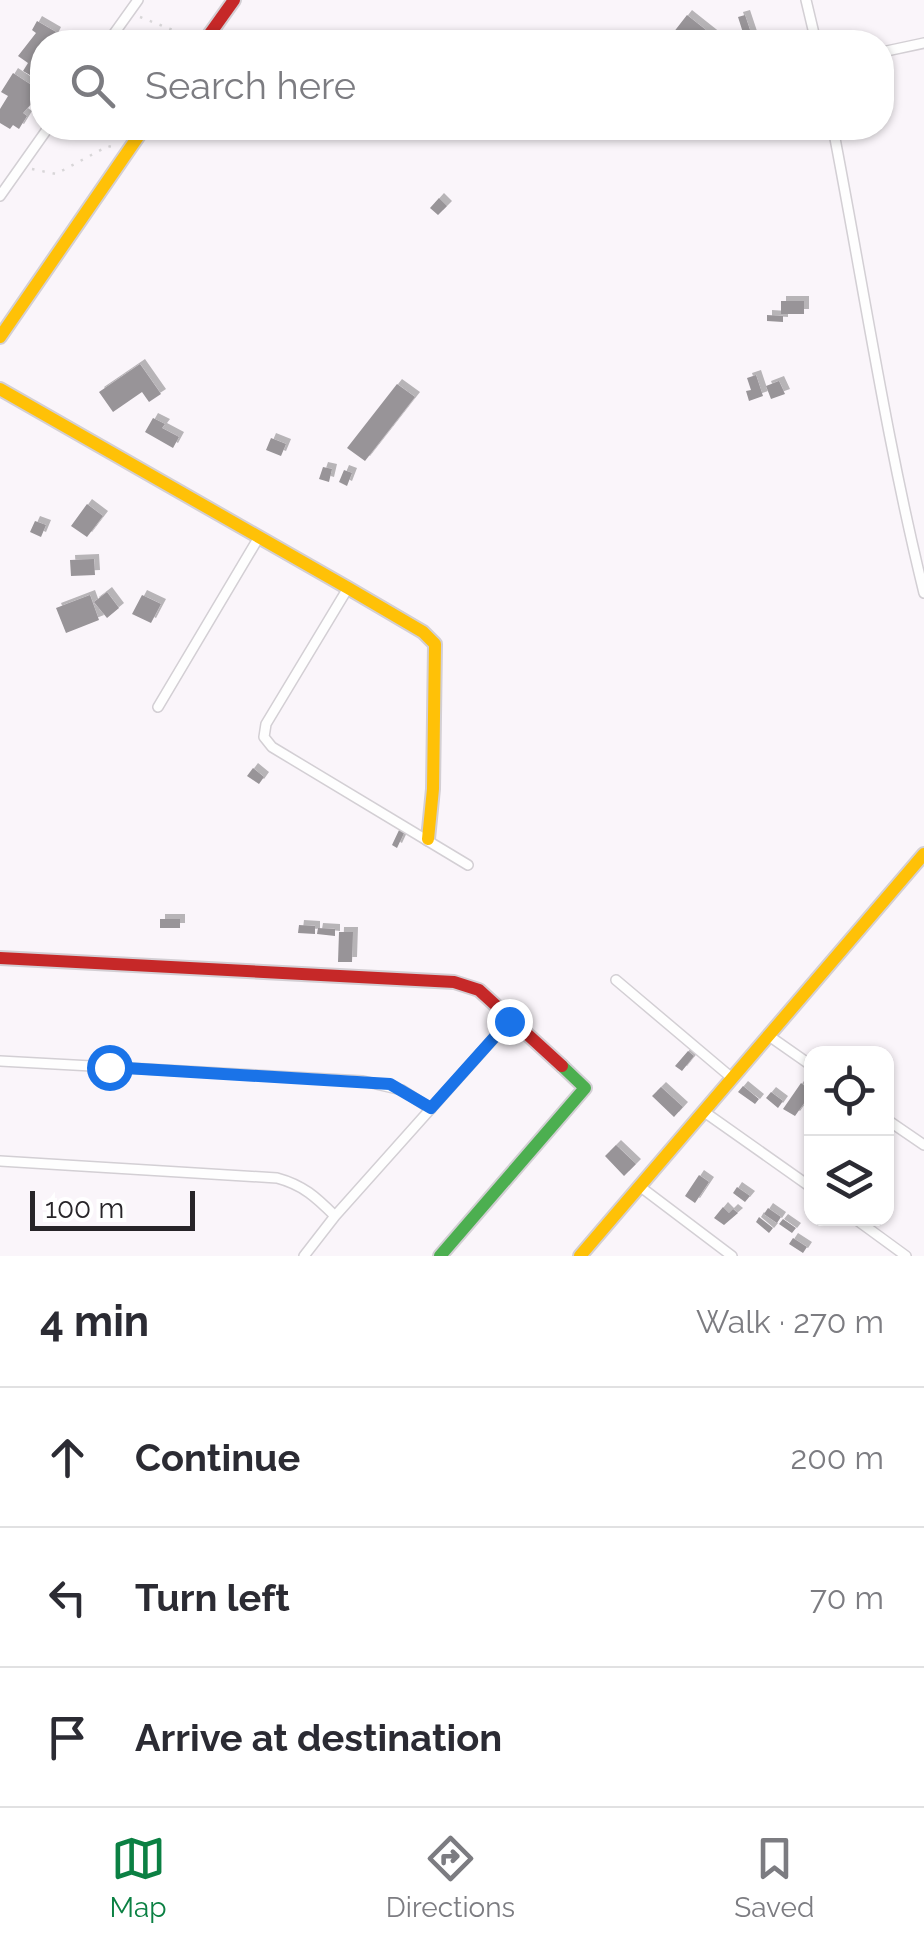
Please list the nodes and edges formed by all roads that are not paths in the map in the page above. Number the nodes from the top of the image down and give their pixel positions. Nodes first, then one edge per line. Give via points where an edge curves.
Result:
1 (138, 0) edge
2 (234, 0) edge
3 (806, 0) edge
4 (116, 30) edge
5 (213, 30) edge
6 (813, 30) edge
7 (924, 43) edge
8 (894, 49) edge
9 (39, 140) edge
10 (135, 140) edge
11 (835, 140) edge
12 (0, 196) edge
13 (0, 337) edge
14 (0, 389) edge
15 (258, 537) junction
16 (348, 588) junction
17 (924, 593) edge
18 (158, 707) dead end
19 (428, 840) junction
20 (924, 854) edge
21 (468, 866) dead end
22 (0, 958) edge
23 (616, 980) dead end
24 (509, 1021) junction
25 (772, 1038) junction
26 (804, 1060) edge
27 (0, 1061) edge
28 (732, 1078) junction
29 (431, 1108) junction
30 (704, 1111) junction
31 (894, 1124) edge
32 (924, 1145) edge
33 (0, 1161) edge
34 (804, 1182) edge
35 (642, 1188) junction
36 (335, 1216) junction
37 (865, 1226) edge
38 (717, 1246) junction
39 (304, 1256) edge
40 (440, 1256) edge
41 (580, 1256) edge
42 (709, 1256) edge
43 (732, 1256) edge
44 (906, 1256) edge

1 - 4 street
2 - 5 street
3 - 6 street
7 - 8 street
9 - 12 street
10 - 13 street
11 - 17 street via 879,394
14 - 15 street
15 - 16 street
15 - 18 street
16 - 19 street via 435,644
16 - 19 street via 264,737
19 - 21 street
20 - 25 street
22 - 24 street via 454,982 479,990
23 - 28 street
24 - 29 street
24 - 40 street via 585,1088
25 - 26 street
25 - 28 street
27 - 29 street via 363,1081 390,1084
28 - 30 street
29 - 36 street
30 - 34 street
30 - 35 street
31 - 32 street
33 - 36 street via 276,1178 311,1192
35 - 38 street
35 - 41 street
36 - 39 street
37 - 44 street
38 - 42 street
38 - 43 street

